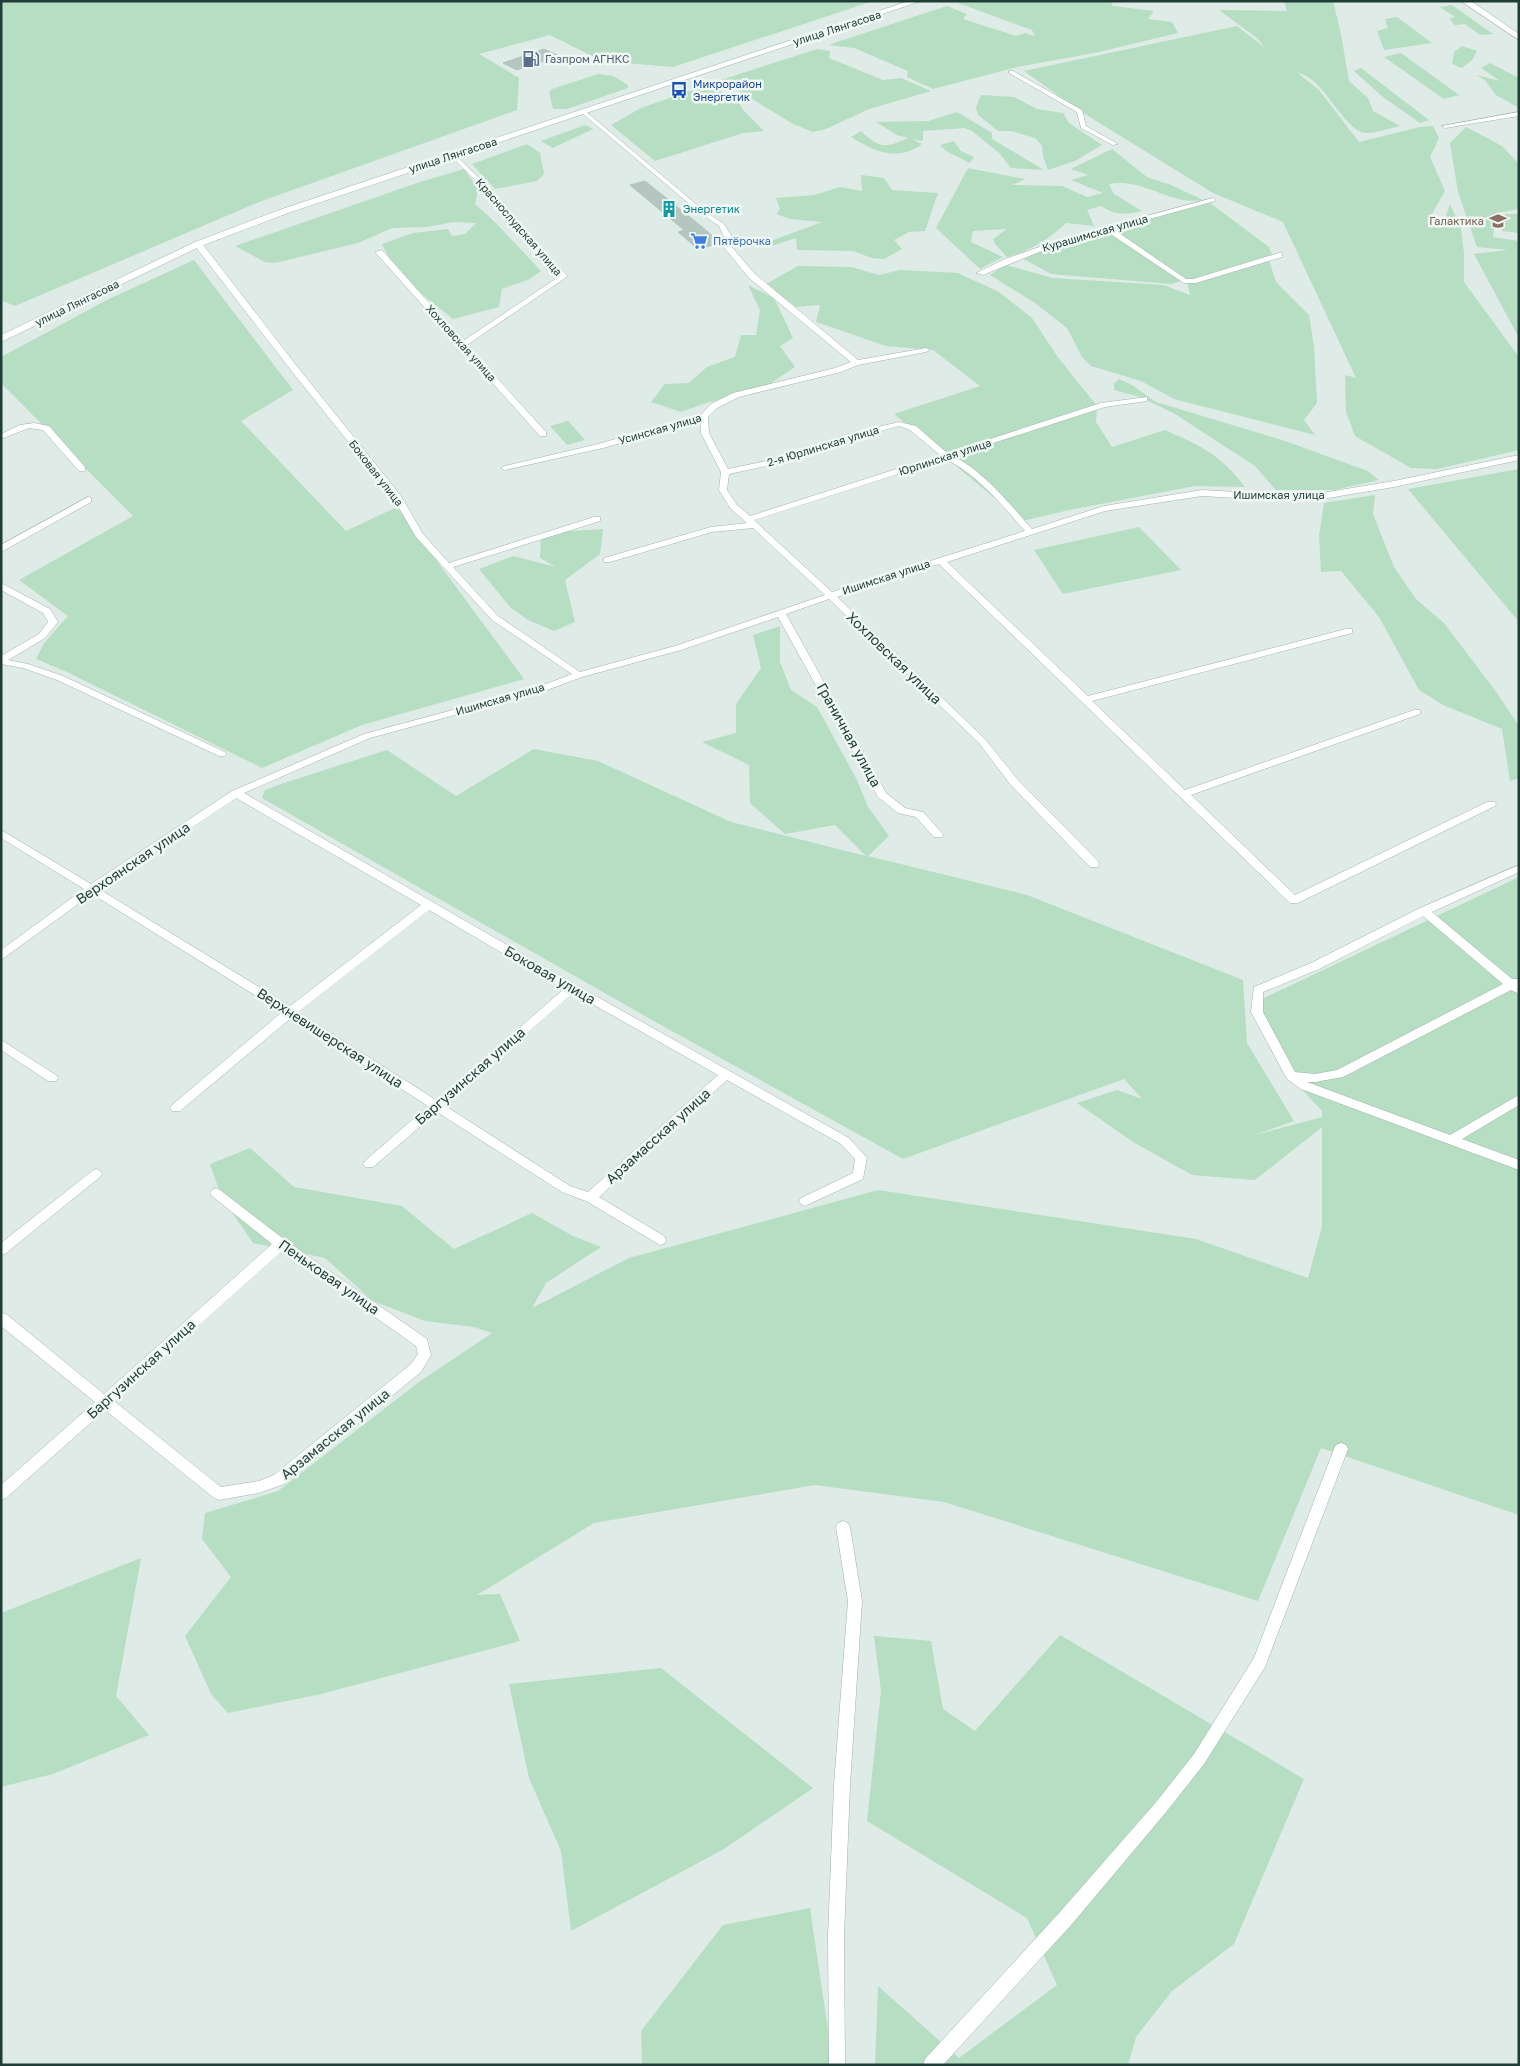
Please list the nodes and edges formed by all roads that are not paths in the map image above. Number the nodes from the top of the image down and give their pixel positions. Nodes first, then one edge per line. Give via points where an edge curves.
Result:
1 (917, 1) edge
2 (1465, 1) edge
3 (1519, 38) edge
4 (1011, 72) dead end
5 (584, 112) junction
6 (1519, 114) edge
7 (1445, 126) dead end
8 (1115, 144) dead end
9 (453, 155) junction
10 (1213, 200) dead end
11 (1107, 228) junction
12 (198, 244) junction
13 (379, 252) dead end
14 (1279, 256) dead end
15 (980, 273) dead end
16 (1, 340) edge
17 (464, 344) junction
18 (926, 350) dead end
19 (856, 363) junction
20 (1144, 399) dead end
21 (704, 418) junction
22 (543, 434) dead end
23 (1, 438) edge
24 (946, 457) junction
25 (1519, 457) edge
26 (505, 468) dead end
27 (82, 469) dead end
28 (725, 472) junction
29 (88, 500) dead end
30 (597, 518) dead end
31 (750, 522) junction
32 (1029, 531) junction
33 (1, 548) edge
34 (607, 560) dead end
35 (940, 560) junction
36 (448, 566) junction
37 (1, 586) edge
38 (830, 596) junction
39 (781, 614) junction
40 (1349, 631) dead end
41 (1, 660) edge
42 (579, 675) junction
43 (1085, 700) junction
44 (1417, 712) dead end
45 (222, 754) dead end
46 (269, 778) joint
47 (236, 793) junction
48 (1184, 794) junction
49 (1491, 804) dead end
50 (1, 833) edge
51 (938, 835) dead end
52 (1094, 864) dead end
53 (1519, 868) edge
54 (93, 888) junction
55 (429, 904) junction
56 (1424, 911) junction
57 (1, 956) edge
58 (1516, 985) edge
59 (572, 988) junction
60 (290, 1012) junction
61 (1, 1044) edge
62 (726, 1075) junction
63 (1291, 1076) junction
64 (52, 1078) dead end
65 (1519, 1099) edge
66 (435, 1105) junction
67 (176, 1108) dead end
68 (1451, 1140) junction
69 (369, 1164) dead end
70 (1519, 1165) edge
71 (96, 1174) dead end
72 (216, 1193) dead end
73 (590, 1198) junction
74 (805, 1201) dead end
75 (660, 1240) dead end
76 (281, 1244) junction
77 (1, 1250) edge
78 (1, 1318) edge
79 (416, 1368) joint
80 (104, 1402) junction
81 (1341, 1449) dead end
82 (1, 1494) edge
83 (843, 1527) dead end
84 (837, 2065) edge
85 (931, 2065) edge

1 - 5 main road, улица Лянгасова
2 - 3 main road
4 - 8 street via 1080,111 1082,127
5 - 9 main road, улица Лянгасова
5 - 19 street via 722,225 728,237 726,245 752,276
6 - 7 street
9 - 12 main road, улица Лянгасова
9 - 17 street, Краснослудская улица via 564,276
10 - 11 street, Курашимская улица
11 - 14 street via 1188,281
11 - 15 street, Курашимская улица via 1013,258
12 - 16 main road, улица Лянгасова
12 - 36 street, Боковая улица via 398,498 419,534
13 - 17 street, Хохловская улица
17 - 22 street, Хохловская улица
18 - 19 street, Усинская улица
19 - 21 street, Усинская улица via 736,395 714,406
20 - 24 street, Юрлинская улица via 1104,405
21 - 26 street, Усинская улица
21 - 28 street, Хохловская улица via 705,433
23 - 27 street via 35,424 46,428
24 - 28 street, 2-я Юрлинская улица via 913,428 899,424 851,436 782,460
24 - 31 street, Юрлинская улица
24 - 32 street via 958,462 996,494
25 - 32 street, Ишимская улица via 1322,496 1202,493 1104,509
28 - 31 street, Хохловская улица via 723,490 734,507
29 - 33 street
30 - 36 street
31 - 34 street, Юрлинская улица
31 - 38 street, Хохловская улица
32 - 35 street, Ишимская улица
35 - 38 street, Ишимская улица
35 - 43 street
36 - 42 street, Боковая улица via 495,618
37 - 41 street via 48,611 53,622 42,636
38 - 39 street, Ишимская улица
38 - 52 street, Хохловская улица via 982,741 1014,782
39 - 42 street, Ишимская улица via 678,648
39 - 51 street, Граничная улица via 882,795 902,811 919,814
40 - 43 street
41 - 45 street via 60,678
42 - 46 street, Ишимская улица via 544,688 367,736
43 - 48 street
44 - 48 street
46 - 47 street, Верхоянская улица
47 - 54 street, Верхоянская улица
47 - 55 street, Боковая улица
48 - 49 street via 1294,900
50 - 54 street, Верхневишерская улица
53 - 56 street
54 - 57 street, Верхоянская улица
54 - 60 street, Верхневишерская улица
55 - 59 street, Боковая улица
55 - 60 street
56 - 58 street
56 - 63 street via 1315,966 1258,990 1257,1012
58 - 63 street via 1339,1074 1315,1078
59 - 62 street, Боковая улица
59 - 66 street, Баргузинская улица
60 - 66 street, Верхневишерская улица
60 - 67 street
61 - 64 street
62 - 73 street, Арзамасская улица
62 - 74 street, Боковая улица via 845,1141 861,1158 859,1176
63 - 68 street via 1305,1086
65 - 68 street
66 - 69 street, Баргузинская улица
66 - 73 street, Верхневишерская улица via 566,1189
68 - 70 street
71 - 77 street
72 - 76 street, Пеньковая улица
73 - 75 street, Верхневишерская улица
76 - 79 street, Пеньковая улица via 422,1343 425,1355
76 - 80 street, Баргузинская улица
78 - 80 street
79 - 80 street, Арзамасская улица via 279,1480 219,1494
80 - 82 street, Баргузинская улица
81 - 85 street via 1260,1662 1199,1759 1066,1918
83 - 84 street via 855,1601 842,1785 836,1936

